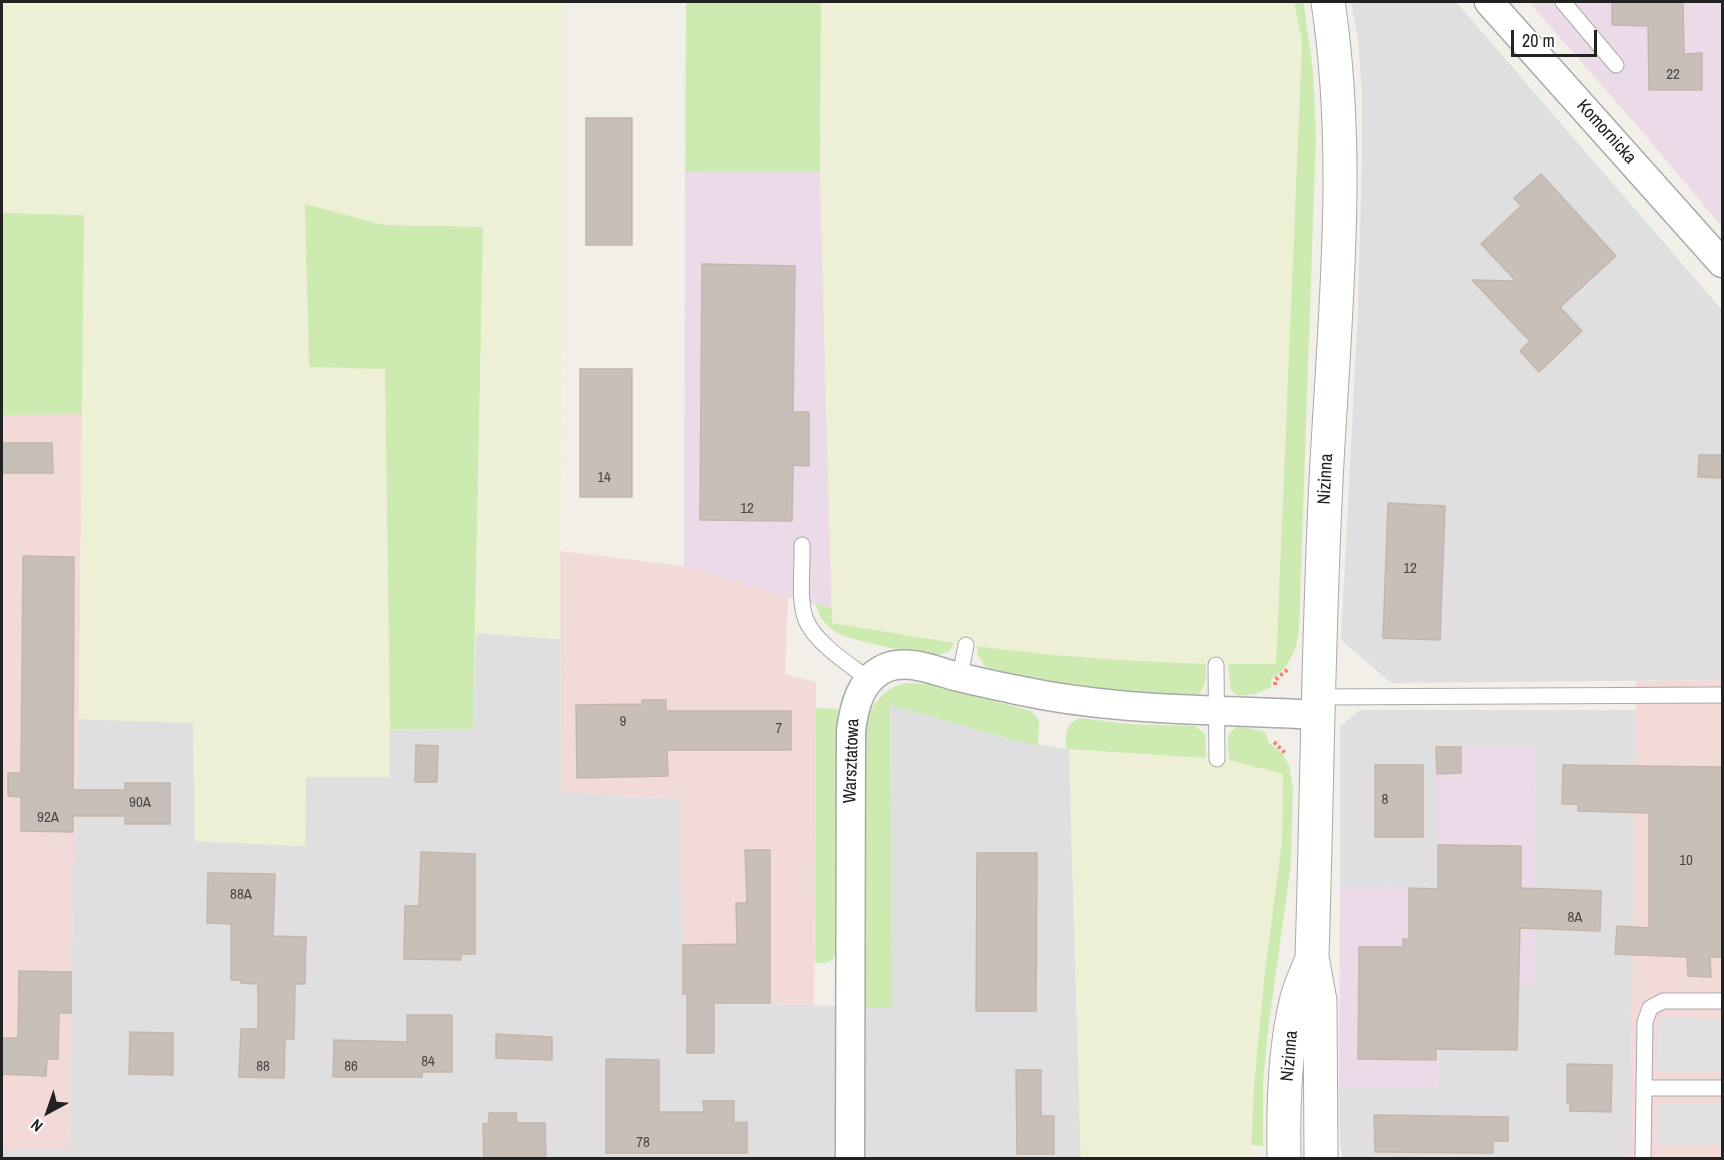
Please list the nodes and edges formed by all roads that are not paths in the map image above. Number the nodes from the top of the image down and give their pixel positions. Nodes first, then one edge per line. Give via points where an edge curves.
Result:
1 (1328, 2) edge
2 (1489, 2) edge
3 (1563, 2) edge
4 (1616, 65) dead end
5 (1722, 263) edge
6 (802, 545) dead end
7 (966, 645) dead end
8 (1216, 664) dead end
9 (960, 677) junction
10 (870, 680) junction
11 (1722, 695) edge
12 (1318, 706) junction
13 (1217, 710) junction
14 (1217, 759) dead end
15 (1312, 957) junction
16 (1722, 1001) edge
17 (1644, 1088) junction
18 (1722, 1088) edge
19 (850, 1158) edge
20 (1284, 1158) edge
21 (1321, 1158) edge
22 (1643, 1158) edge

1 - 12 street, Nizinna via 1337,78 1340,173
2 - 5 street, Komornicka
3 - 4 lane
6 - 10 lane via 807,622 818,638
7 - 9 lane
8 - 13 lane
9 - 10 street via 899,665 887,667
9 - 13 street via 1109,706
10 - 19 street, Warsztatowa via 858,697 851,731
11 - 12 lane
12 - 13 street
12 - 15 street, Nizinna
13 - 14 lane
15 - 20 street, Nizinna via 1294,1016
15 - 21 street, Nizinna via 1320,1001
16 - 17 lane via 1663,1001 1650,1008 1645,1022
17 - 18 lane
17 - 22 lane

